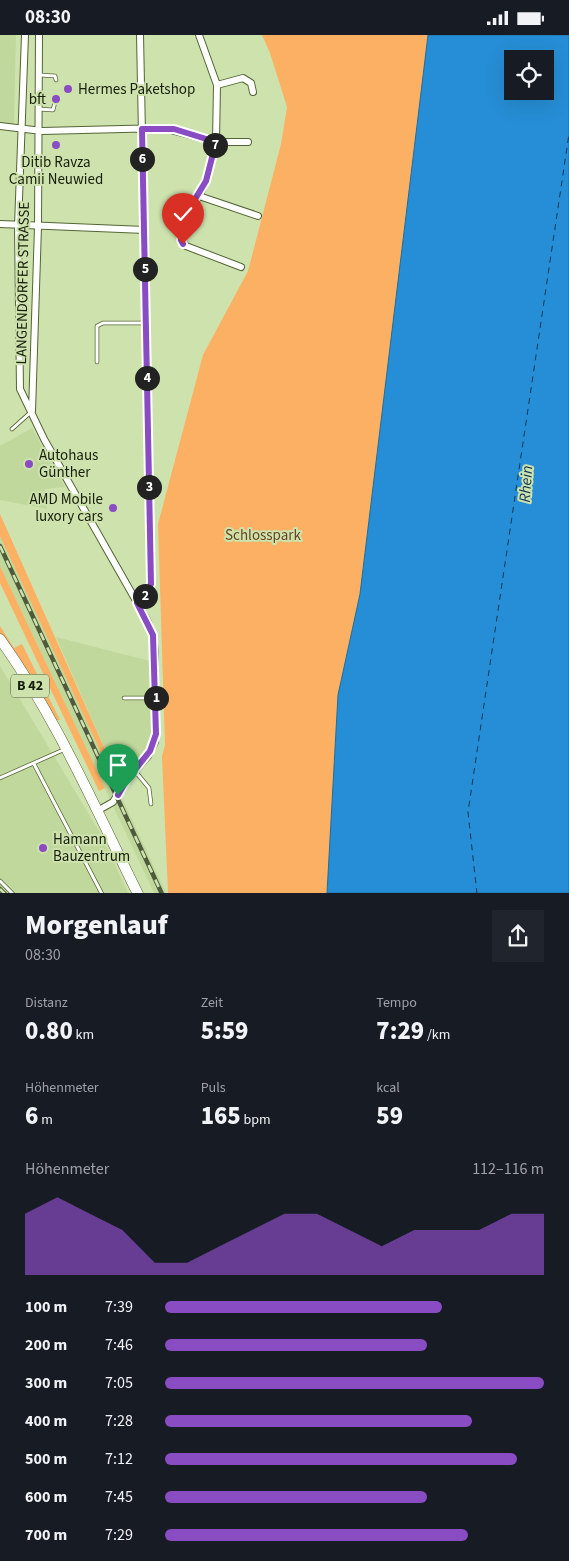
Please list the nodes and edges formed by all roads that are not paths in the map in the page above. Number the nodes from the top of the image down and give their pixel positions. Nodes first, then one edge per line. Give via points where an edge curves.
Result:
1 (25, 35) edge
2 (39, 35) edge
3 (140, 35) edge
4 (198, 35) edge
5 (39, 75) junction
6 (56, 80) dead end
7 (217, 85) junction
8 (253, 92) dead end
9 (55, 102) dead end
10 (39, 109) junction
11 (0, 126) edge
12 (142, 129) junction
13 (22, 130) junction
14 (38, 131) junction
15 (216, 142) junction
16 (248, 143) dead end
17 (199, 196) junction
18 (258, 216) dead end
19 (0, 224) edge
20 (18, 226) junction
21 (38, 227) junction
22 (145, 230) junction
23 (241, 267) dead end
24 (145, 323) junction
25 (98, 362) dead end
26 (32, 412) junction
27 (12, 429) dead end
28 (137, 603) junction
29 (0, 639) edge
30 (124, 698) dead end
31 (156, 698) junction
32 (65, 749) junction
33 (34, 764) junction
34 (135, 771) junction
35 (0, 778) edge
36 (151, 804) dead end
37 (97, 811) junction
38 (0, 881) edge
39 (14, 893) edge
40 (102, 893) edge
41 (138, 893) edge

1 - 13 street, LANGENDORFER STRASSE
2 - 5 street, LANGENDORFER STRASSE
3 - 12 street
4 - 7 street
5 - 6 lane via 56,76
5 - 10 street, LANGENDORFER STRASSE
7 - 8 street via 243,78 251,83
7 - 15 street
9 - 10 lane via 53,110
10 - 14 street, LANGENDORFER STRASSE
11 - 13 street
12 - 14 street
12 - 15 street via 174,129
12 - 22 street
13 - 14 street
13 - 20 street, LANGENDORFER STRASSE
14 - 21 street, LANGENDORFER STRASSE
15 - 16 street
15 - 17 street via 212,164
17 - 18 street
17 - 23 street via 189,209 181,240 183,244
19 - 20 street
20 - 21 street
20 - 26 street, LANGENDORFER STRASSE via 20,389
21 - 22 street
21 - 26 street, LANGENDORFER STRASSE
22 - 24 street
24 - 25 lane via 103,323 97,326
24 - 28 street via 151,584
26 - 27 lane
26 - 28 street, LANGENDORFER STRASSE
28 - 31 street, LANGENDORFER STRASSE via 153,635
29 - 32 main road, B 42
30 - 31 lane
31 - 34 street, LANGENDORFER STRASSE via 155,742
32 - 33 lane
32 - 37 main road, B 42
33 - 35 lane
33 - 40 lane
34 - 36 lane via 149,788
34 - 37 street, LANGENDORFER STRASSE via 113,802
37 - 41 main road, B 42
38 - 39 lane

